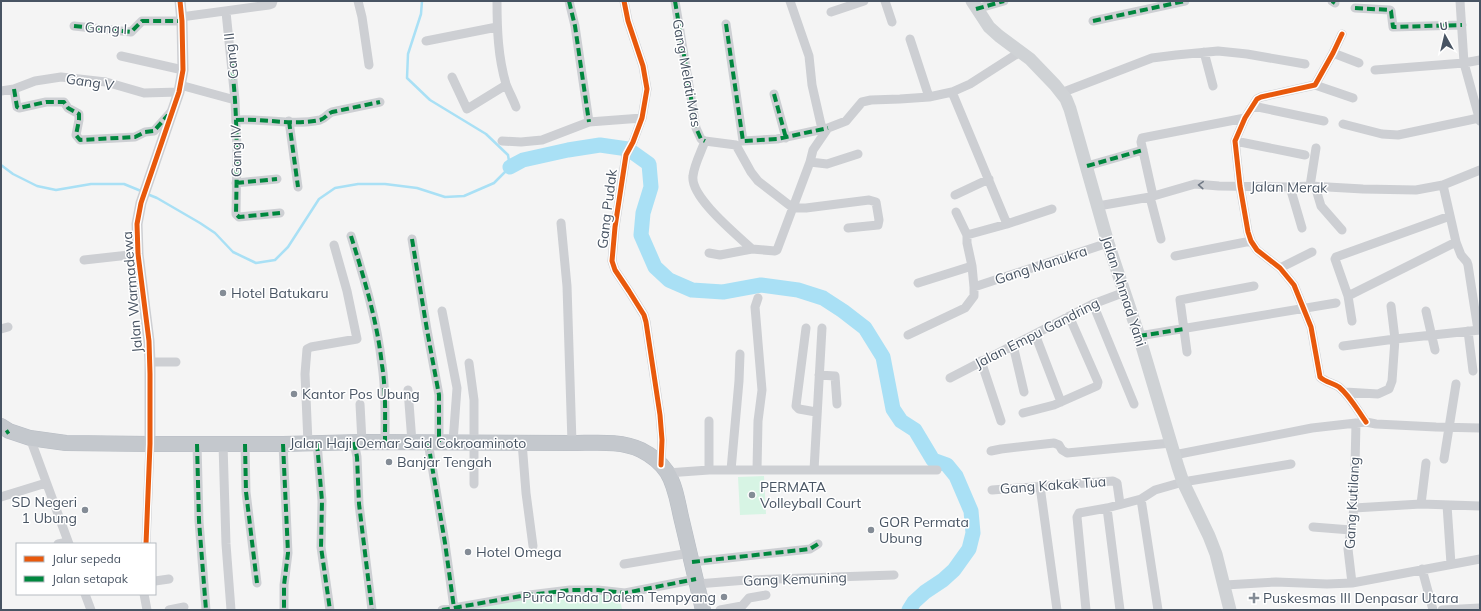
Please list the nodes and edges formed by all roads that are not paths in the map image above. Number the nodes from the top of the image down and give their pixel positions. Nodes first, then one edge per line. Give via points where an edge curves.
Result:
1 (180, 1) edge
2 (273, 1) edge
3 (358, 1) edge
4 (497, 1) edge
5 (569, 1) edge
6 (624, 1) edge
7 (675, 1) edge
8 (790, 1) edge
9 (864, 1) edge
10 (885, 1) edge
11 (1004, 1) edge
12 (1185, 1) edge
13 (1460, 1) edge
14 (974, 5) edge
15 (1355, 8) dead end
16 (226, 12) junction
17 (831, 12) dead end
18 (182, 19) junction
19 (1093, 21) dead end
20 (892, 22) dead end
21 (726, 24) dead end
22 (1462, 25) junction
23 (74, 26) dead end
24 (497, 27) junction
25 (1342, 34) dead end
26 (910, 40) dead end
27 (426, 41) dead end
28 (1020, 52) junction
29 (1204, 52) junction
30 (1333, 53) junction
31 (121, 56) dead end
32 (1480, 60) edge
33 (1359, 63) dead end
34 (1464, 63) junction
35 (1305, 64) dead end
36 (369, 65) dead end
37 (183, 70) junction
38 (1375, 70) dead end
39 (452, 77) dead end
40 (506, 85) junction
41 (1315, 85) junction
42 (1213, 86) dead end
43 (180, 88) junction
44 (14, 89) junction
45 (1, 91) edge
46 (952, 92) junction
47 (1061, 93) junction
48 (774, 94) dead end
49 (929, 97) junction
50 (1354, 98) dead end
51 (235, 100) junction
52 (380, 102) dead end
53 (1253, 106) junction
54 (516, 107) dead end
55 (174, 109) junction
56 (642, 118) junction
57 (1245, 118) junction
58 (1480, 119) edge
59 (236, 120) junction
60 (1324, 120) dead end
61 (289, 121) junction
62 (589, 122) junction
63 (1343, 124) dead end
64 (825, 128) junction
65 (786, 138) junction
66 (502, 141) dead end
67 (705, 141) junction
68 (1235, 141) junction
69 (1316, 148) dead end
70 (1143, 150) junction
71 (858, 154) dead end
72 (1304, 155) dead end
73 (810, 162) junction
74 (1086, 166) junction
75 (1480, 170) edge
76 (277, 179) dead end
77 (989, 179) junction
78 (236, 183) junction
79 (1444, 185) junction
80 (1240, 186) junction
81 (1313, 186) junction
82 (298, 187) dead end
83 (1290, 187) junction
84 (955, 195) dead end
85 (1152, 197) junction
86 (1098, 206) junction
87 (793, 208) junction
88 (1052, 209) dead end
89 (956, 212) dead end
90 (280, 213) dead end
91 (1450, 216) junction
92 (561, 223) dead end
93 (1007, 224) junction
94 (848, 228) dead end
95 (1302, 228) dead end
96 (1342, 230) dead end
97 (350, 236) dead end
98 (967, 236) junction
99 (412, 239) dead end
100 (1161, 239) dead end
101 (1251, 241) junction
102 (1456, 242) junction
103 (1108, 243) junction
104 (334, 245) dead end
105 (752, 249) junction
106 (1312, 252) dead end
107 (709, 253) dead end
108 (138, 254) junction
109 (1175, 256) dead end
110 (84, 260) dead end
111 (972, 266) junction
112 (1280, 268) junction
113 (1480, 280) edge
114 (1470, 282) junction
115 (918, 283) dead end
116 (1254, 286) dead end
117 (974, 287) junction
118 (1124, 292) junction
119 (1348, 296) junction
120 (758, 298) dead end
121 (1336, 303) dead end
122 (1093, 304) junction
123 (1391, 306) dead end
124 (1303, 307) junction
125 (442, 311) dead end
126 (1426, 311) dead end
127 (1069, 316) junction
128 (1352, 321) dead end
129 (806, 328) dead end
130 (822, 328) dead end
131 (1184, 329) junction
132 (1479, 330) edge
133 (1468, 331) junction
134 (1035, 334) junction
135 (1432, 335) junction
136 (908, 336) dead end
137 (1140, 336) junction
138 (1395, 339) junction
139 (1013, 345) junction
140 (1343, 346) dead end
141 (1434, 350) dead end
142 (1187, 352) dead end
143 (740, 354) dead end
144 (981, 361) junction
145 (150, 362) junction
146 (176, 362) dead end
147 (469, 363) dead end
148 (1473, 371) dead end
149 (819, 375) junction
150 (950, 378) dead end
151 (1456, 384) dead end
152 (408, 390) dead end
153 (1024, 392) dead end
154 (1345, 392) junction
155 (1061, 402) junction
156 (360, 404) dead end
157 (837, 404) dead end
158 (1134, 404) dead end
159 (816, 412) junction
160 (1023, 413) dead end
161 (709, 421) dead end
162 (1002, 421) dead end
163 (1356, 422) junction
164 (1366, 422) junction
165 (1449, 428) junction
166 (1480, 428) edge
167 (4, 431) edge
168 (30, 438) junction
169 (358, 442) junction
170 (384, 442) junction
171 (412, 442) junction
172 (440, 442) junction
173 (475, 442) junction
174 (522, 442) junction
175 (572, 442) junction
176 (313, 443) junction
177 (150, 444) junction
178 (197, 444) junction
179 (223, 444) junction
180 (245, 444) junction
181 (283, 444) junction
182 (1173, 449) junction
183 (991, 451) dead end
184 (1444, 459) dead end
185 (1426, 462) dead end
186 (1291, 464) dead end
187 (664, 469) junction
188 (709, 470) junction
189 (731, 470) junction
190 (757, 470) junction
191 (814, 470) junction
192 (937, 470) dead end
193 (1183, 482) junction
194 (46, 483) junction
195 (474, 484) dead end
196 (1040, 486) junction
197 (992, 490) dead end
198 (1, 498) edge
199 (1141, 499) junction
200 (1120, 504) junction
201 (1422, 504) junction
202 (1447, 505) junction
203 (1480, 506) edge
204 (1107, 508) junction
205 (1354, 508) junction
206 (1313, 527) dead end
207 (1351, 530) junction
208 (69, 543) edge
209 (146, 543) edge
210 (818, 544) dead end
211 (533, 546) dead end
212 (691, 557) junction
213 (1480, 559) edge
214 (624, 564) dead end
215 (1451, 564) junction
216 (1422, 569) junction
217 (894, 575) dead end
218 (169, 579) dead end
219 (156, 581) edge
220 (696, 582) junction
221 (1352, 582) junction
222 (257, 583) dead end
223 (1225, 585) junction
224 (85, 595) edge
225 (144, 595) edge
226 (766, 595) dead end
227 (184, 607) dead end
228 (454, 608) junction
229 (1480, 608) edge
230 (91, 610) edge
231 (147, 610) edge
232 (169, 610) edge
233 (206, 610) edge
234 (230, 610) edge
235 (284, 610) edge
236 (330, 610) edge
237 (372, 610) edge
238 (442, 610) edge
239 (702, 610) edge
240 (720, 610) edge
241 (1057, 610) edge
242 (1086, 610) edge
243 (1120, 610) edge
244 (1158, 610) edge
245 (1230, 610) edge
246 (1433, 610) edge
247 (1442, 610) edge

1 - 18 street, Jalan Warmadewa
2 - 16 street via 269,6
3 - 36 street
4 - 24 street
5 - 62 street
6 - 56 street, Gang Pudak via 646,78 647,89
7 - 67 street, Gang Melati Mas via 696,128 701,139
8 - 64 street via 809,56 812,85
9 - 17 street
10 - 20 street
11 - 14 street
12 - 19 street
13 - 22 street
14 - 28 main road, Jalan Ahmad Yani via 989,27
15 - 22 street via 1390,10 1393,27
16 - 18 street
16 - 51 street, Gang II
18 - 23 street, Gang I via 142,21 131,32
18 - 37 street, Jalan Warmadewa
21 - 65 street via 743,141
22 - 34 street
24 - 27 street
24 - 40 street
25 - 30 street
26 - 49 street
28 - 46 street via 970,84
28 - 47 main road, Jalan Ahmad Yani via 1030,59
29 - 35 street via 1247,54
29 - 42 street
29 - 47 street via 1152,58
30 - 33 street
30 - 41 street
31 - 37 street
32 - 34 street
34 - 38 street
34 - 58 street
37 - 43 street, Jalan Warmadewa
39 - 40 street via 467,109
40 - 54 street
41 - 50 street
41 - 53 street via 1261,97
43 - 44 street, Gang V via 144,93 106,82 62,77 35,81
43 - 51 street
43 - 55 street, Jalan Warmadewa
44 - 45 street, Gang V
44 - 55 street via 19,108 46,102 64,102 68,108 79,114 76,135 80,140 134,137 154,131
46 - 49 street
46 - 77 street
47 - 74 main road, Jalan Ahmad Yani via 1070,109
48 - 65 street
49 - 64 street via 862,102 846,121
51 - 59 street, Gang IV
52 - 61 street via 332,112 319,120 293,123
53 - 57 street
53 - 60 street
55 - 108 street, Jalan Warmadewa via 141,203 137,224
56 - 62 street
56 - 187 street, Gang Pudak via 626,155 612,261 646,322 660,415
57 - 68 street
57 - 70 street via 1144,136 1140,140
58 - 63 street via 1398,135 1382,134
59 - 61 street
59 - 78 street, Gang IV
61 - 82 street
62 - 66 street via 542,140
64 - 65 street
64 - 73 street via 813,150
67 - 87 street via 736,145 758,181
67 - 105 street via 692,177 694,184 709,209
68 - 72 street
68 - 80 street
69 - 81 street
70 - 74 street
70 - 85 street
71 - 73 street via 827,164
73 - 87 street
74 - 86 main road, Jalan Ahmad Yani
75 - 79 street, Jalan Merak
76 - 78 street
77 - 84 street
77 - 93 street
78 - 90 street, Gang IV via 236,215
79 - 81 street, Jalan Merak via 1416,190
79 - 91 street
80 - 83 street, Jalan Merak
80 -> 85 street, Jalan Merak via 1195,184
80 - 101 street
81 - 83 street, Jalan Merak
81 - 96 street via 1321,206
83 - 95 street
85 - 86 street, Jalan Merak
85 - 100 street
86 - 103 main road, Jalan Ahmad Yani
87 - 94 street via 869,200 876,202 878,225
87 - 105 street via 777,250
88 - 93 street
89 - 98 street
91 - 102 street
91 - 119 street via 1336,257
92 - 175 street via 567,286
93 - 98 street
97 - 170 street via 372,308 380,346 384,383
98 - 111 street
99 - 172 street via 439,395
101 - 109 street
101 - 112 street via 1256,250
102 - 114 street via 1467,263
102 - 119 street
103 - 117 street, Gang Manukra
103 - 118 main road, Jalan Ahmad Yani
104 - 176 street via 357,338 307,349 305,374
105 - 107 street via 720,255
106 - 112 street
108 - 110 street
108 - 145 street, Jalan Warmadewa
111 - 115 street
111 - 117 street
112 - 124 street via 1294,285
113 - 114 street
114 - 132 street
116 - 131 street via 1180,300
117 - 136 street via 974,296 965,308
118 - 122 street, Jalan Empu Gandring
118 - 137 main road, Jalan Ahmad Yani
119 - 128 street
120 - 190 street via 755,307 762,390 758,420
121 - 124 street
122 - 127 street, Jalan Empu Gandring
122 - 158 street
123 - 138 street
124 - 131 street
124 - 154 street via 1311,327 1320,377
125 - 172 street via 457,388
126 - 135 street
127 - 134 street, Jalan Empu Gandring
127 - 155 street via 1098,382 1097,386
129 - 159 street via 796,406 799,409
130 - 149 street
131 - 137 street
131 - 142 street
132 - 133 street
133 - 135 street
133 - 148 street
134 - 139 street, Jalan Empu Gandring
134 - 155 street
135 - 138 street
135 - 141 street
137 - 182 main road, Jalan Ahmad Yani
138 - 140 street
138 - 154 street via 1392,381 1389,389 1378,394
139 - 144 street, Jalan Empu Gandring
139 - 153 street
143 - 189 street
144 - 150 street, Jalan Empu Gandring
144 - 162 street
145 - 146 street
145 - 177 street, Jalan Warmadewa
147 - 173 street via 474,400
149 - 157 street via 835,376
149 - 159 street
151 - 165 street
152 - 171 street
154 - 164 street
155 - 160 street
156 - 169 street
159 - 191 street
161 - 188 street
163 - 164 street
163 - 182 street
163 - 205 street, Gang Kutilang
164 - 165 street
165 - 166 street
165 - 184 street
167 - 168 highway, Jalan Haji Oemar Said Cokroaminoto
168 - 177 highway, Jalan Haji Oemar Said Cokroaminoto via 66,443
168 - 194 street
169 - 170 highway, Jalan Haji Oemar Said Cokroaminoto
169 - 176 highway, Jalan Haji Oemar Said Cokroaminoto
169 - 237 street via 359,504
170 - 171 highway, Jalan Haji Oemar Said Cokroaminoto
171 - 172 highway, Jalan Haji Oemar Said Cokroaminoto
172 - 173 highway, Jalan Haji Oemar Said Cokroaminoto
172 - 228 street via 445,543
173 - 174 highway, Jalan Haji Oemar Said Cokroaminoto
173 - 195 street
174 - 175 highway, Jalan Haji Oemar Said Cokroaminoto
174 - 211 street
175 - 187 highway, Jalan Haji Oemar Said Cokroaminoto via 629,446 650,455
176 - 181 highway, Jalan Haji Oemar Said Cokroaminoto
176 - 236 street via 322,501 321,546
177 - 178 highway, Jalan Haji Oemar Said Cokroaminoto
177 - 209 street
178 - 179 highway, Jalan Haji Oemar Said Cokroaminoto
178 - 233 street via 199,536
179 - 180 highway, Jalan Haji Oemar Said Cokroaminoto
179 - 234 street
180 - 181 highway, Jalan Haji Oemar Said Cokroaminoto
180 - 222 street via 246,492
181 - 235 street via 288,553
182 - 183 street via 1067,453 1054,443
182 - 193 main road, Jalan Ahmad Yani
185 - 201 street
186 - 193 street, Gang Kakak Tua
187 - 188 street
187 - 212 highway, Jalan Haji Oemar Said Cokroaminoto via 676,494
188 - 189 street
189 - 190 street
190 - 191 street
191 - 192 street
193 - 199 street, Gang Kakak Tua via 1155,490
193 - 223 main road, Jalan Ahmad Yani via 1209,536
194 - 198 street
194 - 208 street
196 - 197 street, Gang Kakak Tua
196 - 200 street, Gang Kakak Tua via 1113,481 1117,483
196 - 241 street
199 - 200 street, Gang Kakak Tua
199 - 244 street
200 - 204 street, Gang Kakak Tua
201 - 202 street
201 - 205 street
202 - 203 street
202 - 215 street
204 - 242 street, Gang Kakak Tua via 1080,512 1077,517
204 - 243 street
205 - 207 street, Gang Kutilang
206 - 207 street
207 - 221 street, Gang Kutilang via 1348,549
210 - 212 street via 810,549
212 - 214 street
212 - 220 highway, Jalan Haji Oemar Said Cokroaminoto
213 - 215 street
215 - 216 street
216 - 221 street
216 - 246 street
217 - 220 street, Gang Kemuning
218 - 219 street
220 - 228 street, Gang Kemuning via 625,593 570,590
220 - 239 highway, Jalan Haji Oemar Said Cokroaminoto
221 - 223 street
223 - 245 main road, Jalan Ahmad Yani
224 - 230 street
225 - 231 street
226 - 240 street via 749,598 742,606
227 - 232 street
228 - 238 street, Gang Kemuning
229 - 247 street

